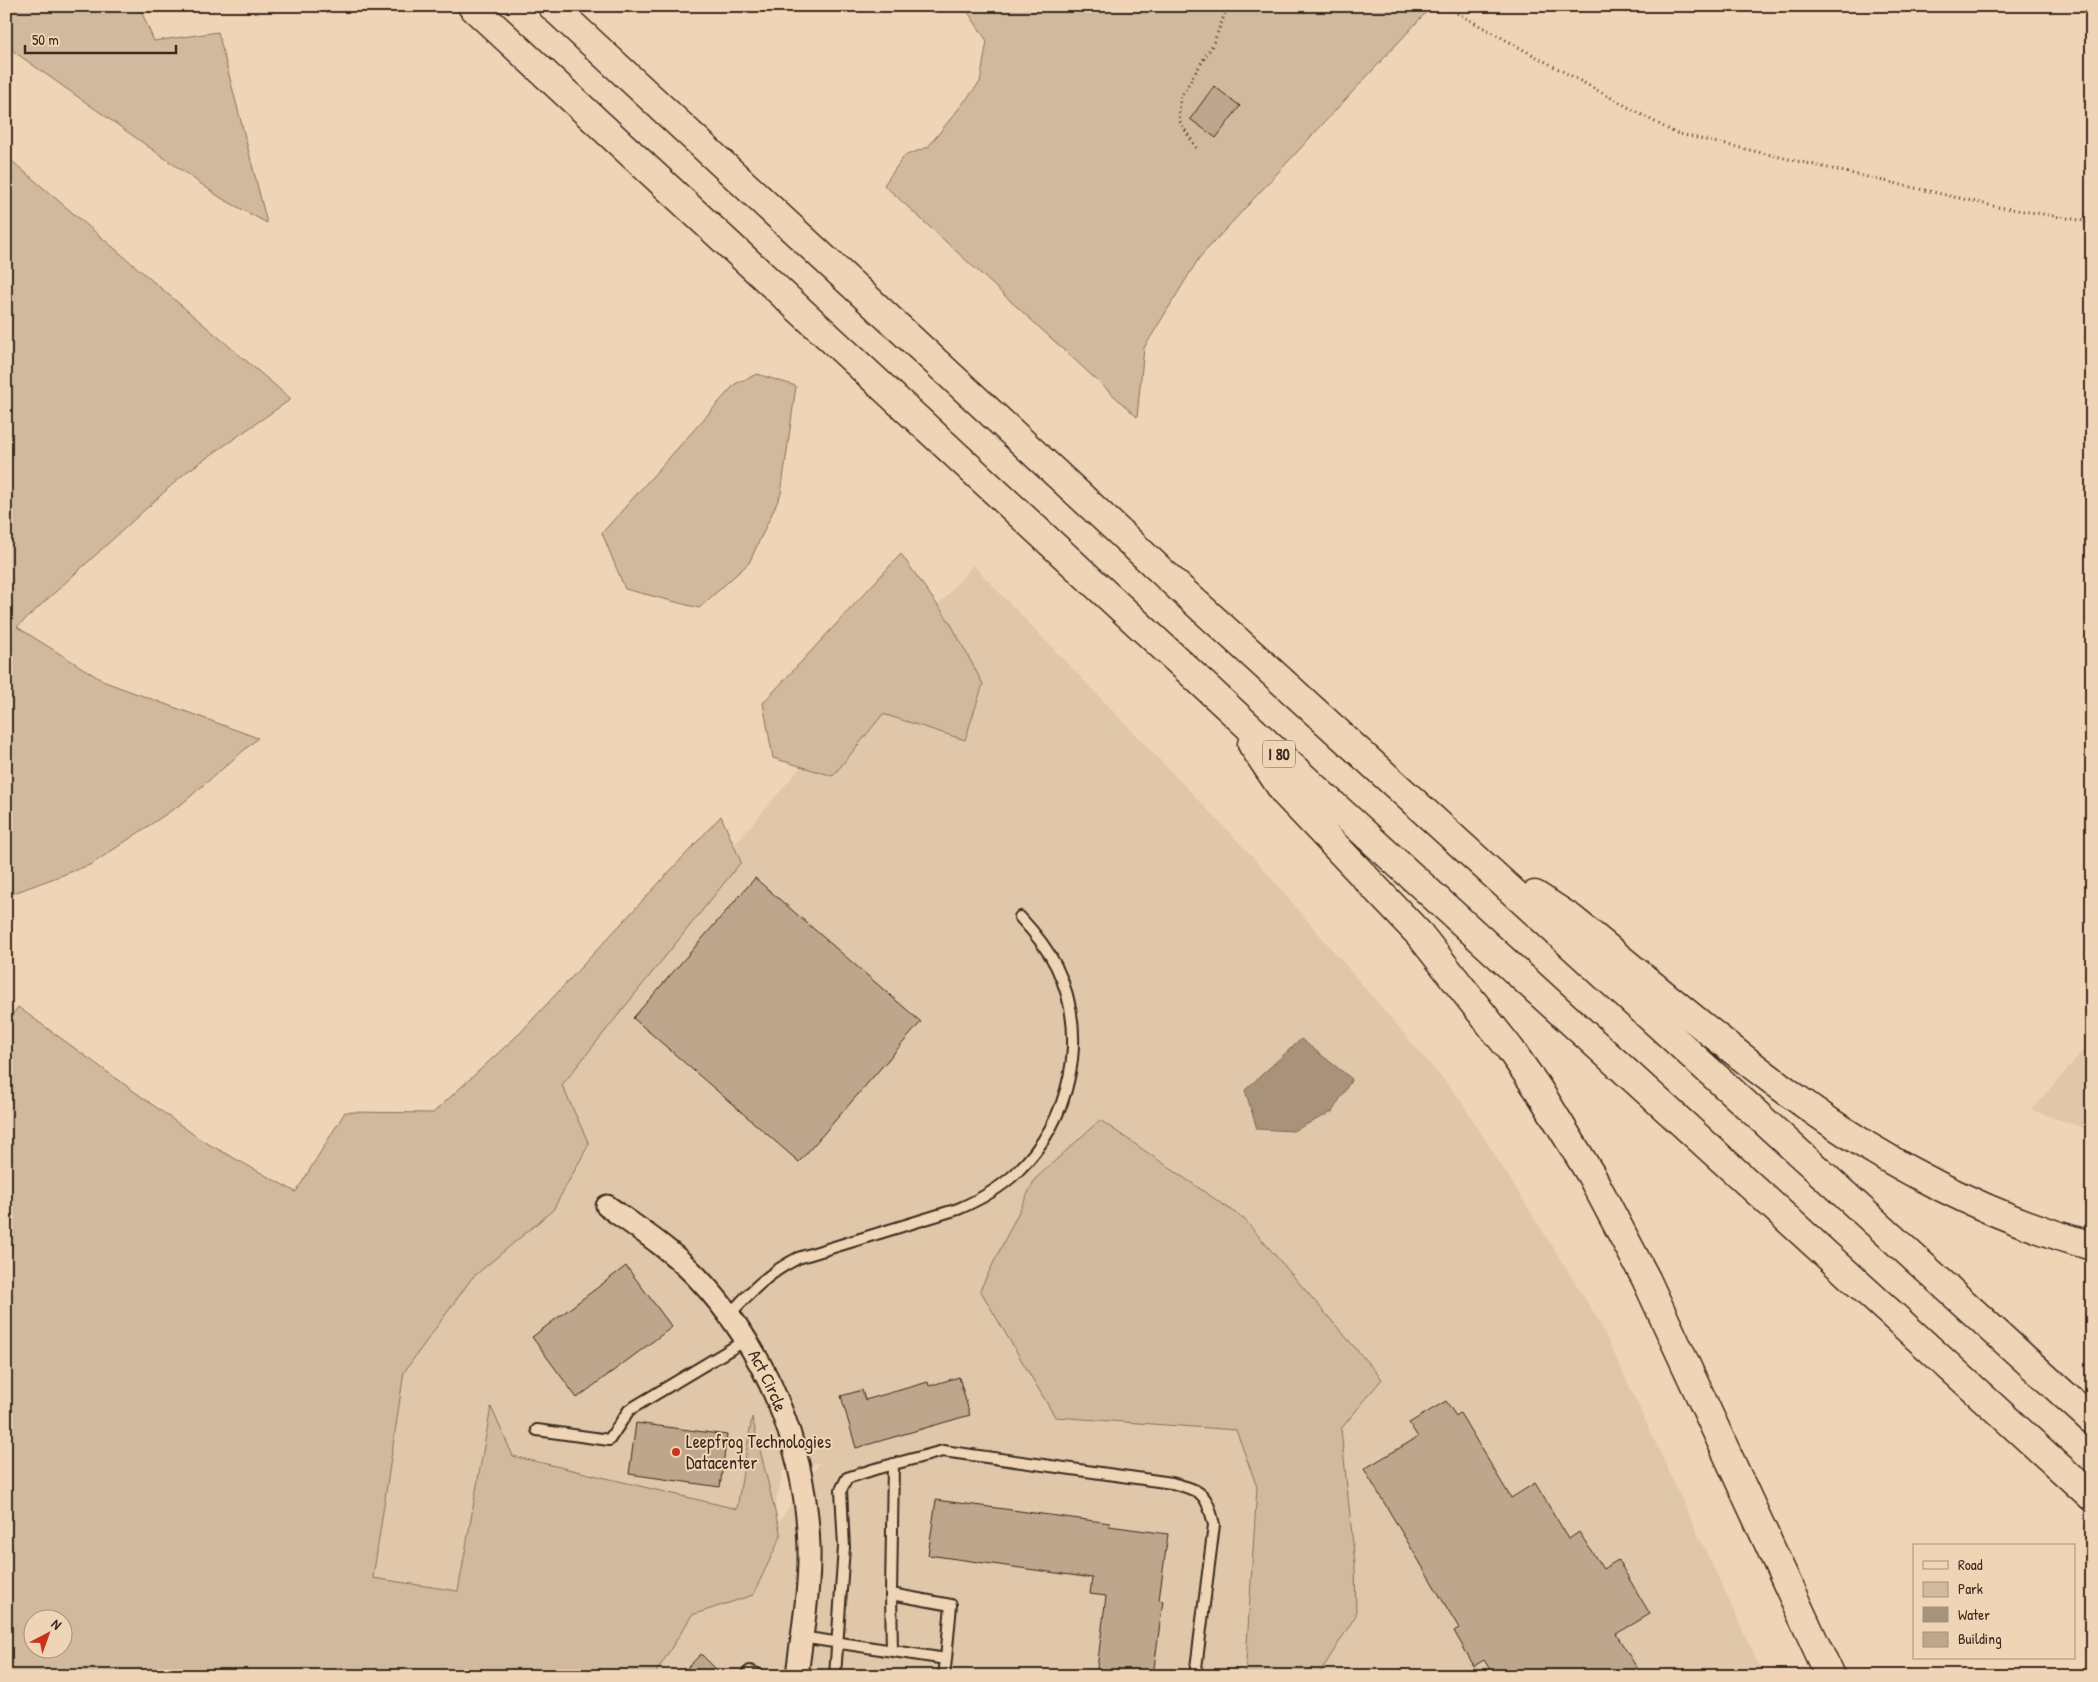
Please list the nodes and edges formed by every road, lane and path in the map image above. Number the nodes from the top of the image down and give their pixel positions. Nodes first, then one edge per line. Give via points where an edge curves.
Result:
1 (472, 6) edge
2 (552, 6) edge
3 (1228, 6) edge
4 (1444, 6) edge
5 (1196, 148) dead end
6 (2092, 222) edge
7 (1223, 702) junction
8 (1470, 854) junction
9 (1020, 917) dead end
10 (607, 1206) dead end
11 (2092, 1246) edge
12 (729, 1315) junction
13 (746, 1340) junction
14 (2092, 1420) edge
15 (537, 1430) dead end
16 (893, 1464) junction
17 (2092, 1497) edge
18 (891, 1594) junction
19 (802, 1637) junction
20 (838, 1643) junction
21 (892, 1651) junction
22 (946, 1659) junction
23 (745, 1676) edge
24 (762, 1676) edge
25 (797, 1676) edge
26 (835, 1676) edge
27 (944, 1676) edge
28 (1195, 1676) edge
29 (1830, 1676) edge

1 - 7 highway, I 80
2 - 8 highway
3 - 5 path via 1213,44 1180,98 1179,120
4 - 6 path via 1675,133 1998,207
7 - 17 highway, I 80
7 - 29 highway via 1286,793 1420,935 1510,1049 1558,1120 1596,1183 1646,1280
8 - 11 highway via 1572,919 1788,1092 1848,1134 1964,1197 2021,1222
8 - 14 highway
9 - 12 lane via 1056,966 1072,1019 1071,1074 1063,1104 1050,1131 1032,1156 996,1189 958,1209 798,1258 778,1268 757,1284
10 - 12 street, Act Circle via 667,1250 696,1276
12 - 13 street, Act Circle
13 - 15 lane via 629,1410 608,1440
13 - 19 street, Act Circle via 772,1387 799,1466 809,1548
16 - 18 lane
16 - 20 lane via 847,1478 841,1490 844,1547
16 - 28 lane via 943,1451 1172,1483 1194,1489 1210,1503 1214,1525
18 - 21 lane
18 - 22 lane via 952,1605
19 - 20 lane
19 - 25 street, Act Circle
20 - 21 lane
20 - 26 lane
21 - 22 lane
22 - 27 lane
23 - 24 lane via 750,1671

